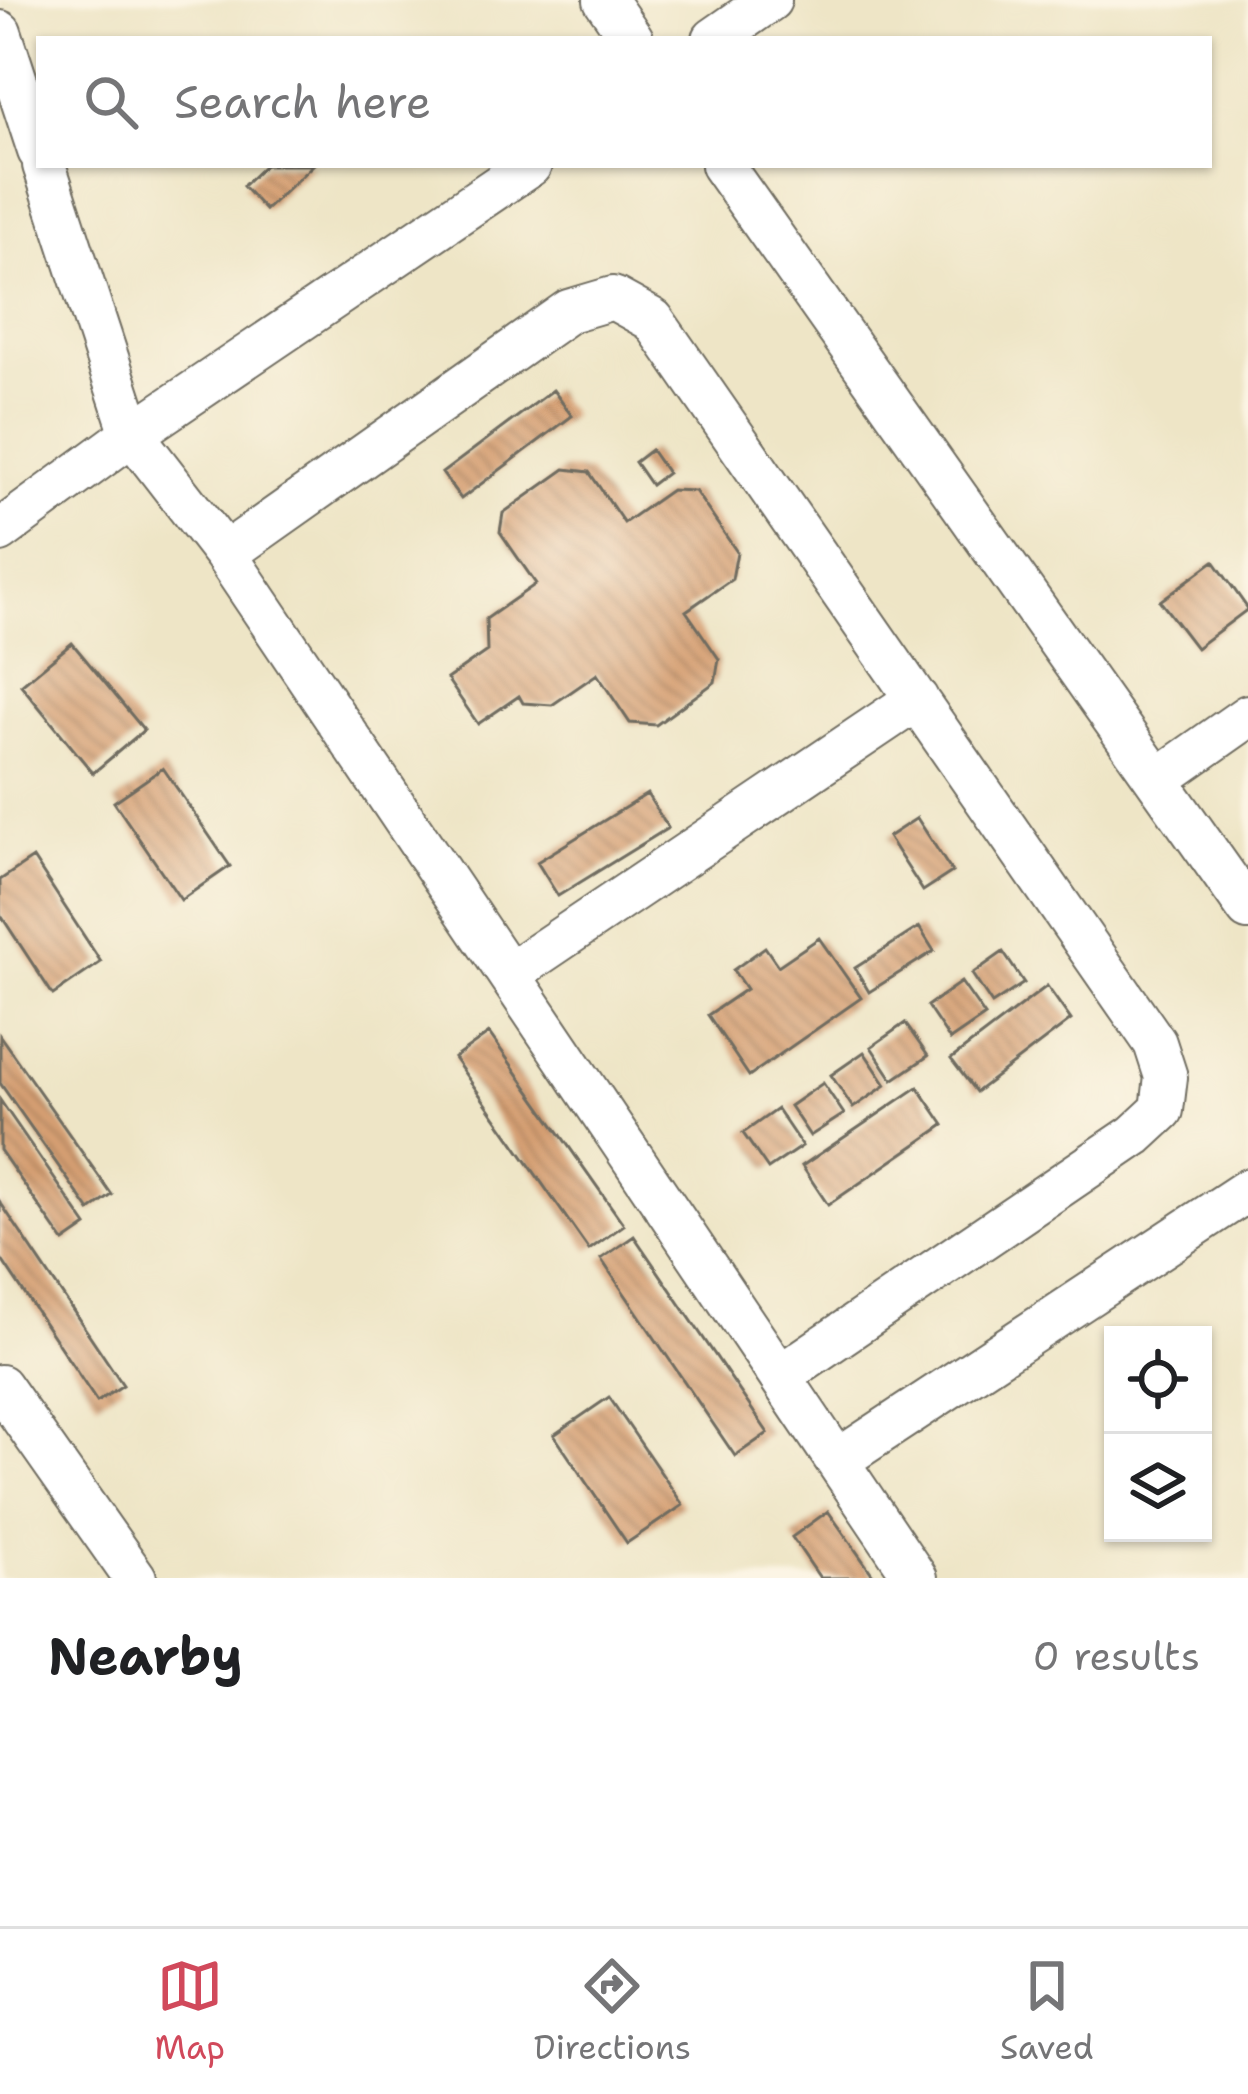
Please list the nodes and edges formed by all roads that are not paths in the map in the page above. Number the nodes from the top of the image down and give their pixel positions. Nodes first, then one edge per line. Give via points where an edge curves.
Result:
1 (605, 0) edge
2 (770, 0) edge
3 (0, 32) edge
4 (630, 36) edge
5 (718, 36) edge
6 (36, 142) edge
7 (45, 168) edge
8 (526, 168) edge
9 (724, 168) edge
10 (132, 434) junction
11 (0, 531) edge
12 (226, 554) junction
13 (916, 699) junction
14 (1248, 716) edge
15 (1156, 780) junction
16 (1248, 909) edge
17 (509, 974) junction
18 (1248, 1190) edge
19 (780, 1376) junction
20 (0, 1386) edge
21 (837, 1461) junction
22 (135, 1578) edge
23 (916, 1578) edge

1 - 4 street
2 - 5 street
3 - 6 street
7 - 10 street
8 - 10 street
9 - 15 street
10 - 11 street
10 - 12 street
12 - 13 street via 569,311 613,298 653,320
12 - 17 street
13 - 17 street
13 - 19 street via 1155,1043 1166,1077 1162,1110
14 - 15 street
15 - 16 street
17 - 19 street
18 - 21 street
19 - 21 street
20 - 22 street
21 - 23 street

